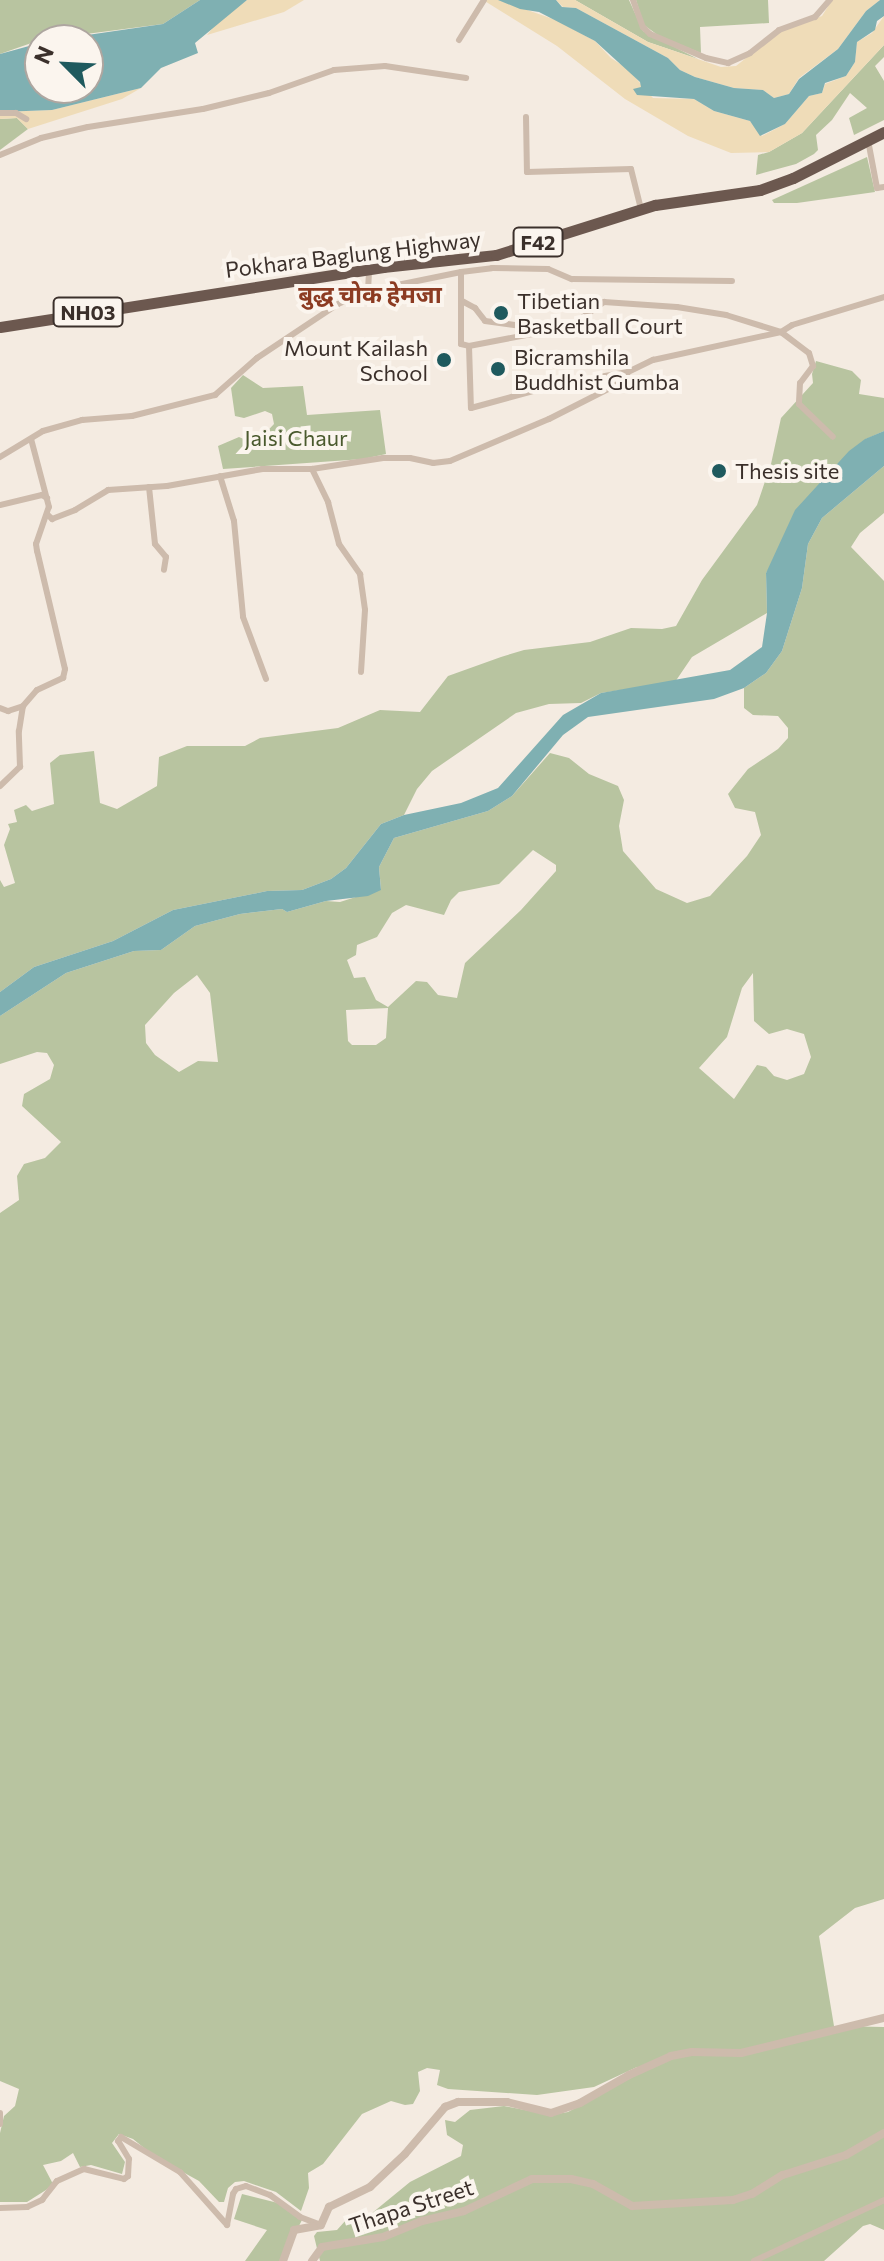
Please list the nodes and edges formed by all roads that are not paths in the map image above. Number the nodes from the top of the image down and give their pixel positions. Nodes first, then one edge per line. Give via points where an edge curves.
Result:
1 (484, 0) edge
2 (633, 0) edge
3 (830, 0) edge
4 (459, 40) dead end
5 (466, 78) dead end
6 (0, 113) edge
7 (526, 117) dead end
8 (26, 119) dead end
9 (884, 132) edge
10 (868, 140) junction
11 (0, 155) edge
12 (884, 187) edge
13 (641, 209) junction
14 (369, 270) junction
15 (461, 272) junction
16 (732, 281) dead end
17 (368, 291) junction
18 (884, 297) edge
19 (177, 298) joint
20 (462, 301) junction
21 (0, 327) edge
22 (537, 328) junction
23 (781, 332) junction
24 (469, 346) junction
25 (628, 372) junction
26 (833, 437) dead end
27 (31, 439) junction
28 (0, 457) edge
29 (312, 469) junction
30 (220, 476) junction
31 (149, 487) junction
32 (47, 498) junction
33 (0, 505) edge
34 (48, 515) junction
35 (164, 570) dead end
36 (361, 672) dead end
37 (266, 679) dead end
38 (23, 706) junction
39 (0, 708) edge
40 (0, 786) edge
41 (884, 2018) edge
42 (0, 2113) edge
43 (0, 2124) edge
44 (884, 2133) edge
45 (884, 2200) edge
46 (0, 2208) edge
47 (321, 2225) junction
48 (283, 2261) edge
49 (312, 2261) edge
50 (754, 2261) edge

1 - 4 street
2 - 3 street via 650,34 728,63 785,27 815,17
5 - 11 street via 385,66 334,70 203,109 41,138
6 - 8 street
7 - 13 street via 527,172 631,169
9 - 10 highway, Pokhara Baglung Highway / F42
10 - 12 street via 877,188
10 - 13 highway, Pokhara Baglung Highway / F42 via 760,190
13 - 14 highway, Pokhara Baglung Highway / F42 via 496,255
14 - 17 street
14 - 19 highway, Pokhara Baglung Highway / F42
15 - 16 street via 548,269 572,279
15 - 17 street
15 - 20 street
17 - 27 street via 291,333 215,395 132,416 82,420
18 - 23 street
19 - 21 highway, Pokhara Baglung Highway / NH03
20 - 22 street via 485,321
20 - 24 street via 461,344
22 - 23 street via 575,323 604,302 690,309
22 - 24 street via 532,334
23 - 25 street via 653,360
23 - 26 street via 809,353 813,366 800,383 799,404
24 - 25 street via 471,408
25 - 29 street via 624,381 549,419 450,461 383,458
27 - 28 street
27 - 32 street
29 - 30 street
29 - 36 street via 339,544 360,574 365,610
30 - 31 street
30 - 37 street via 234,521 243,617
31 - 34 street via 108,490 75,510 52,519
31 - 35 street via 155,544 166,557
32 - 33 street
32 - 34 street
34 - 38 street via 36,544 65,669 63,678 37,690
38 - 39 street
38 - 40 street via 20,767
41 - 47 street via 741,2053 671,2056 551,2113 507,2102 458,2102 445,2107 370,2187 329,2207
42 - 43 street
44 - 49 street, Thapa Street via 846,2155 783,2175 733,2200 632,2206 593,2184 532,2179 464,2211 347,2246 322,2247
45 - 50 street
46 - 47 street via 27,2207 42,2200 57,2181 84,2169 124,2179 129,2159 118,2141 121,2137 180,2172 227,2225 233,2194 246,2186
47 - 48 street via 294,2230

